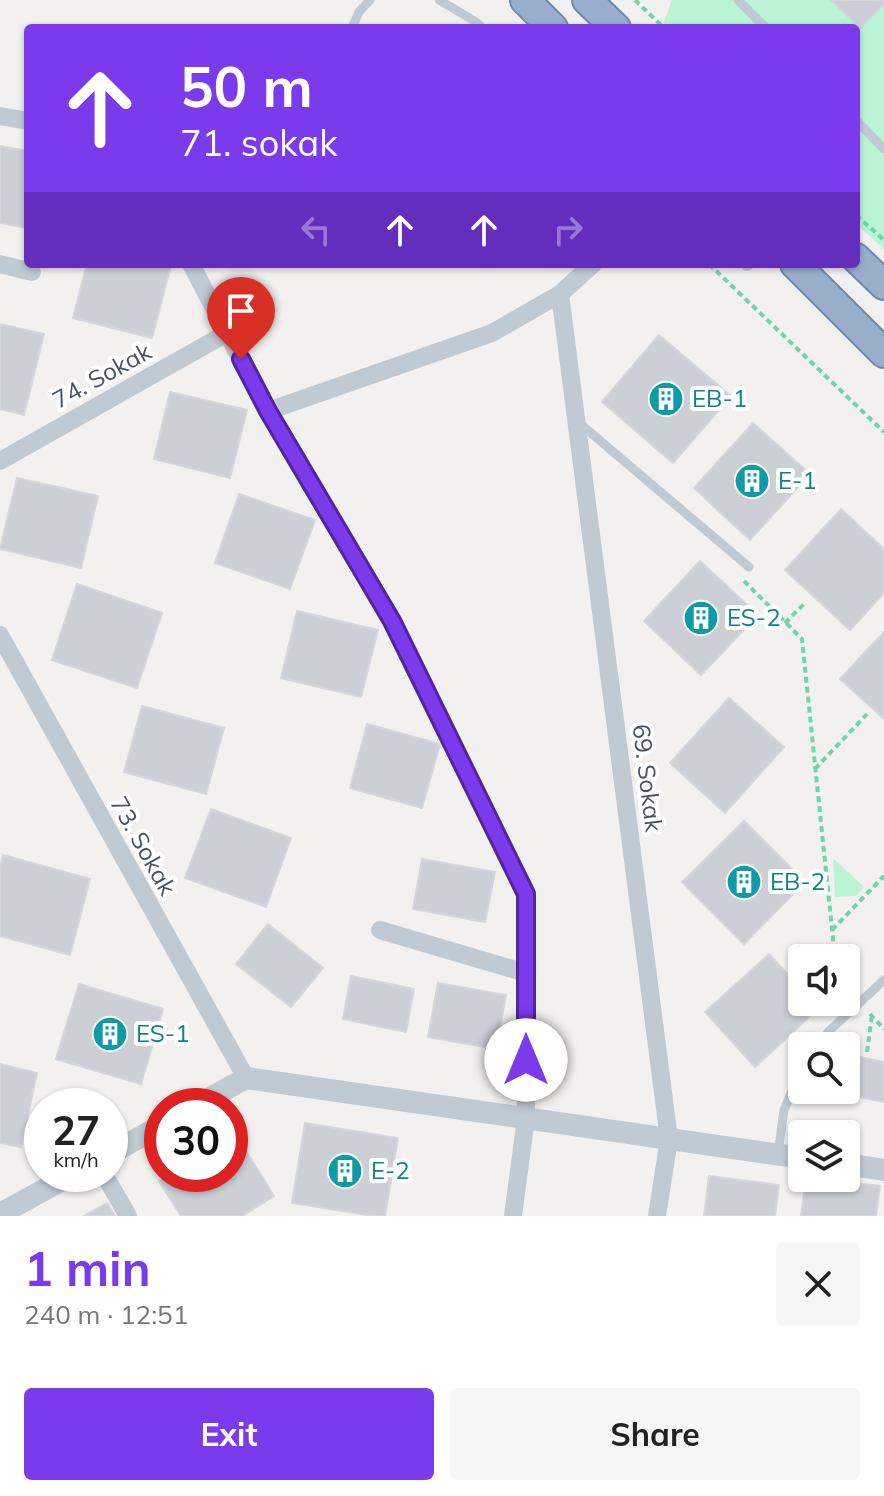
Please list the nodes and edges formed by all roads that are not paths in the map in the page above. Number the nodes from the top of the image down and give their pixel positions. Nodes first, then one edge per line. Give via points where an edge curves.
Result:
1 (370, 0) edge
2 (439, 0) edge
3 (525, 0) edge
4 (587, 0) edge
5 (738, 0) edge
6 (354, 24) edge
7 (478, 24) edge
8 (549, 24) edge
9 (612, 24) edge
10 (762, 24) edge
11 (0, 116) edge
12 (24, 120) edge
13 (860, 124) edge
14 (884, 149) edge
15 (860, 262) edge
16 (0, 264) edge
17 (193, 268) edge
18 (589, 268) edge
19 (799, 268) edge
20 (32, 272) dead end
21 (884, 285) edge
22 (560, 294) junction
23 (227, 333) junction
24 (884, 353) edge
25 (268, 411) junction
26 (578, 422) junction
27 (0, 461) edge
28 (749, 567) road end
29 (0, 635) edge
30 (380, 930) dead end
31 (526, 973) junction
32 (884, 980) edge
33 (828, 1032) edge
34 (246, 1078) junction
35 (228, 1088) edge
36 (788, 1101) edge
37 (526, 1118) junction
38 (669, 1139) junction
39 (778, 1154) junction
40 (788, 1156) edge
41 (860, 1166) edge
42 (884, 1170) edge
43 (40, 1192) edge
44 (114, 1192) edge
45 (0, 1214) edge
46 (128, 1216) edge
47 (513, 1216) edge
48 (657, 1216) edge

1 - 6 lane
2 - 7 lane
3 - 8 highway
4 - 9 highway
5 - 10 lane
11 - 12 street
13 - 14 lane
15 - 21 highway
16 - 20 street
17 - 23 street
18 - 22 street
19 - 24 highway
22 - 25 street via 492,333
22 - 26 street, 69. Sokak
23 - 25 street
23 - 27 street, 74. Sokak
25 - 31 street via 392,621 526,894
26 - 28 lane
26 - 38 street, 69. Sokak
29 - 34 street, 73. Sokak
30 - 31 street
31 - 37 street
32 - 33 lane
34 - 35 street
34 - 37 street
36 - 39 lane
37 - 38 street
37 - 47 street
38 - 39 street
38 - 48 street, 69. Sokak
39 - 40 street
41 - 42 street
43 - 45 street
44 - 46 street

